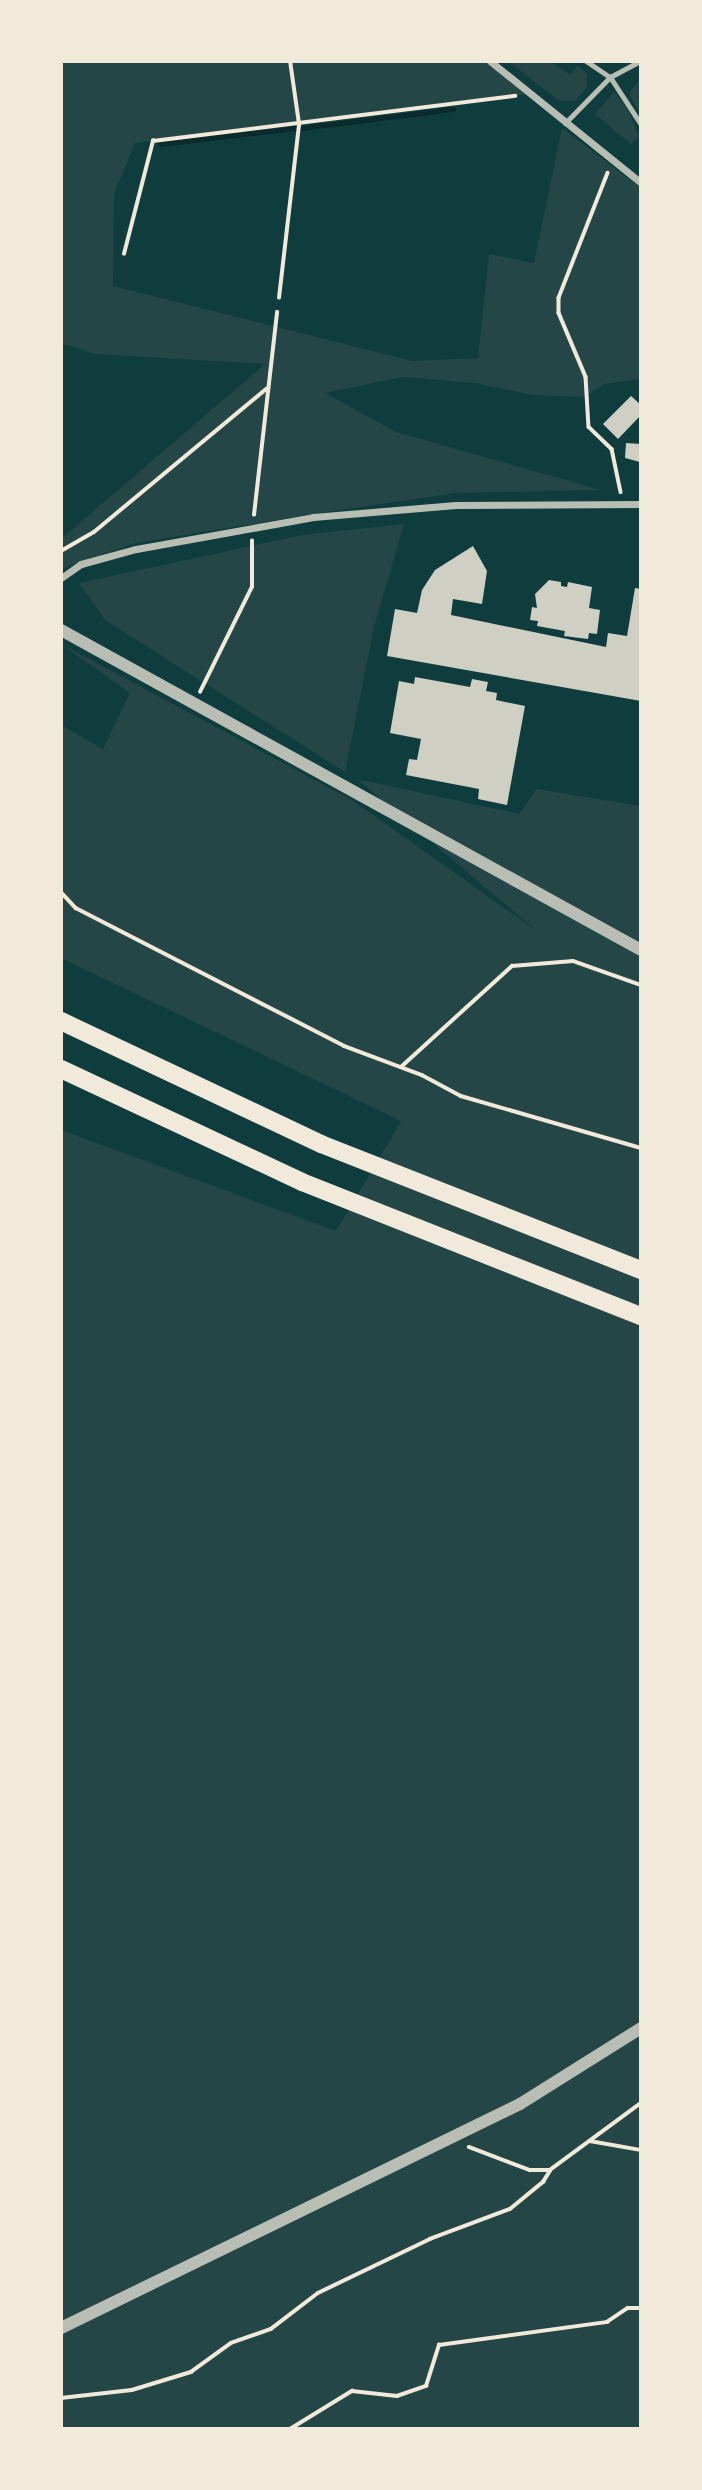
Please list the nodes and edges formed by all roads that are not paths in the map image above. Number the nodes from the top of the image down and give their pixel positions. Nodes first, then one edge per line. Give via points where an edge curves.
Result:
1 (490, 61) edge
2 (586, 61) edge
3 (640, 61) edge
4 (610, 77) junction
5 (640, 123) edge
6 (564, 125) junction
7 (641, 183) edge
8 (641, 504) edge
9 (63, 577) edge
10 (61, 629) edge
11 (641, 950) edge
12 (61, 1021) edge
13 (61, 1069) edge
14 (641, 1270) edge
15 (641, 1316) edge
16 (641, 2028) edge
17 (61, 2328) edge

1 - 6 street
2 - 4 lane
3 - 4 lane
4 - 5 lane
4 - 6 lane
6 - 7 street
8 - 9 street via 455,505 313,517 136,548 81,564
10 - 11 street
12 - 14 highway via 321,1144
13 - 15 highway via 302,1182
16 - 17 street via 520,2104

